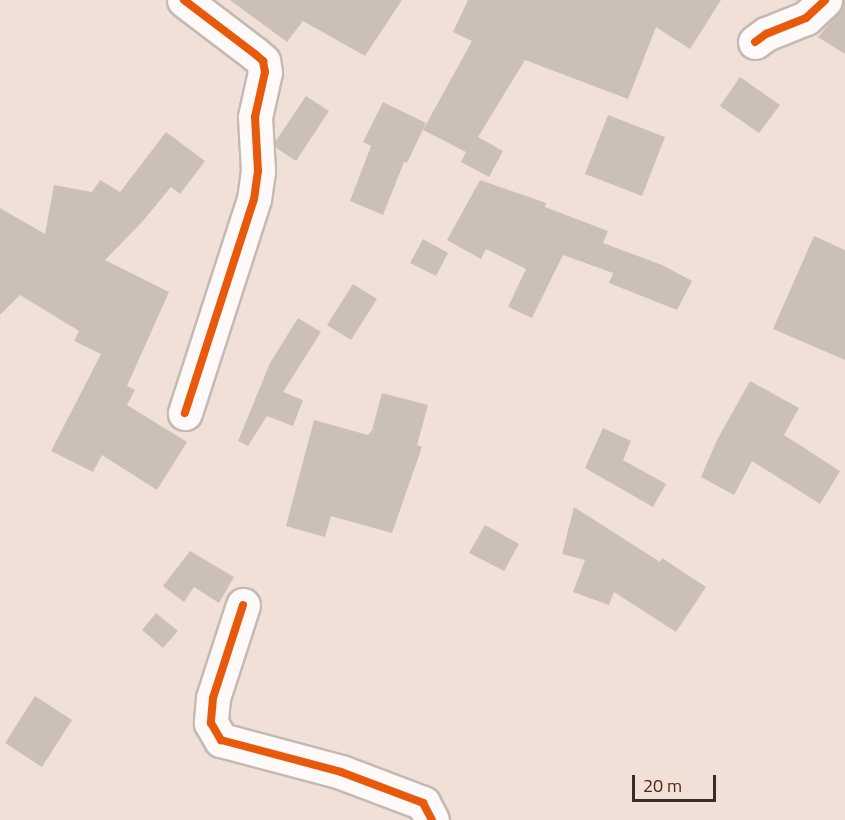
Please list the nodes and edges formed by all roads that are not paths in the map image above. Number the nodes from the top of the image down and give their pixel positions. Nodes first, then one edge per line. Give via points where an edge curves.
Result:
1 (184, 0) edge
2 (825, 0) edge
3 (755, 42) dead end
4 (186, 413) dead end
5 (243, 605) dead end
6 (432, 820) edge

1 - 4 street via 263,61 265,72 255,117 258,171 254,199
2 - 3 street via 806,18
5 - 6 street via 213,698 211,723 221,740 341,772 423,803

